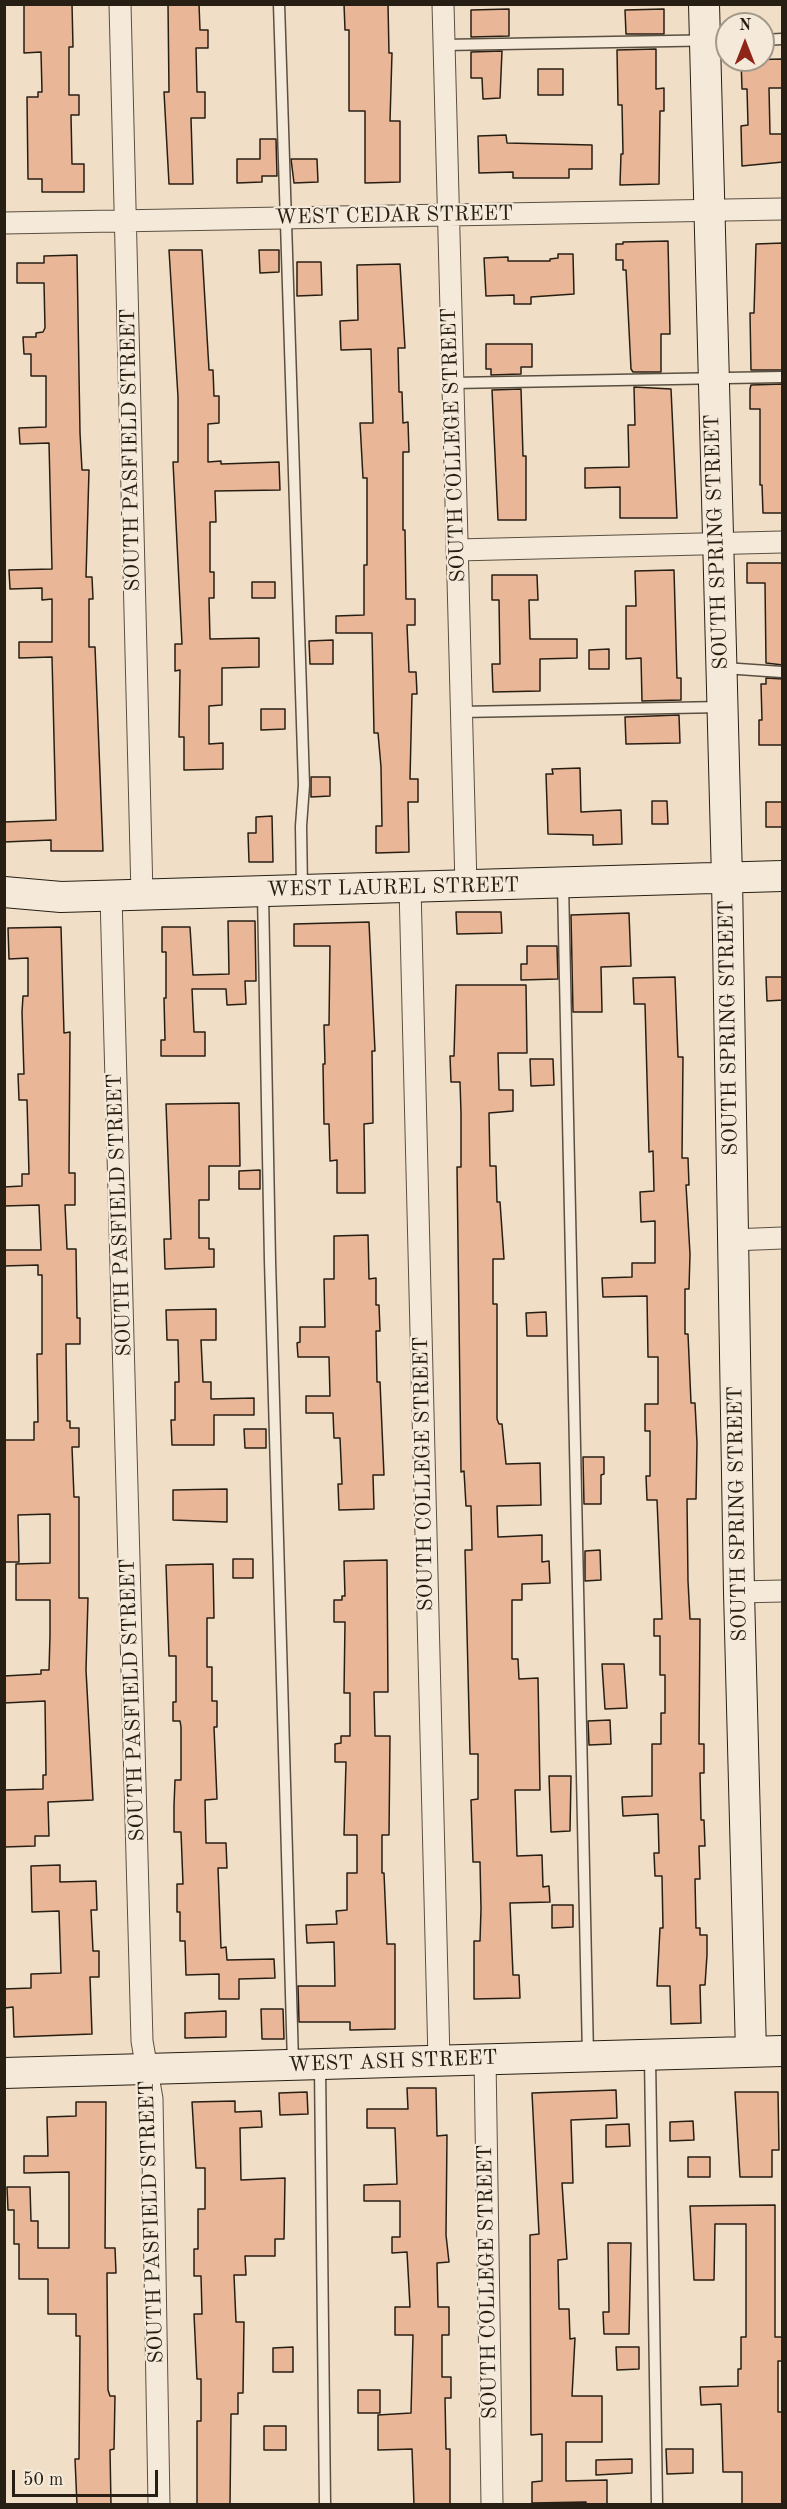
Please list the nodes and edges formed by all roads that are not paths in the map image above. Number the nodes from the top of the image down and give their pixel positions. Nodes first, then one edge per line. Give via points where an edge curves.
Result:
1 (120, 4) edge
2 (279, 4) edge
3 (443, 4) edge
4 (704, 4) edge
5 (715, 37) edge
6 (715, 40) edge
7 (444, 45) junction
8 (715, 61) edge
9 (783, 209) edge
10 (708, 210) junction
11 (447, 216) junction
12 (286, 218) junction
13 (125, 219) junction
14 (4, 223) edge
15 (783, 377) edge
16 (712, 379) junction
17 (453, 383) junction
18 (783, 542) edge
19 (718, 544) junction
20 (457, 550) junction
21 (721, 668) junction
22 (783, 672) edge
23 (722, 707) junction
24 (461, 712) junction
25 (783, 876) edge
26 (727, 878) junction
27 (563, 884) junction
28 (466, 886) junction
29 (410, 887) junction
30 (302, 890) junction
31 (263, 891) junction
32 (4, 892) edge
33 (142, 895) junction
34 (111, 896) junction
35 (783, 1238) edge
36 (732, 1240) junction
37 (783, 1591) edge
38 (739, 1592) junction
39 (783, 2051) edge
40 (751, 2052) junction
41 (650, 2054) junction
42 (588, 2056) junction
43 (485, 2059) junction
44 (439, 2060) junction
45 (307, 2064) junction
46 (147, 2069) junction
47 (4, 2073) edge
48 (159, 2505) edge
49 (325, 2505) edge
50 (492, 2505) edge
51 (657, 2505) edge

1 - 13 street, SOUTH PASFIELD STREET
2 - 12 lane
3 - 7 street, SOUTH COLLEGE STREET
4 - 5 street, SOUTH SPRING STREET
6 - 7 lane
7 - 11 street, SOUTH COLLEGE STREET
8 - 10 street, SOUTH SPRING STREET
9 - 10 street, WEST CEDAR STREET
10 - 11 street, WEST CEDAR STREET
10 - 16 street, SOUTH SPRING STREET
11 - 12 street, WEST CEDAR STREET
11 - 17 street, SOUTH COLLEGE STREET
12 - 13 street, WEST CEDAR STREET
12 - 30 lane via 303,785
13 - 14 street, WEST CEDAR STREET
13 - 33 street, SOUTH PASFIELD STREET
15 - 16 lane
16 - 17 lane
16 - 19 street, SOUTH SPRING STREET
17 - 20 street, SOUTH COLLEGE STREET
18 - 19 street
19 - 20 street
19 - 21 street, SOUTH SPRING STREET
20 - 24 street, SOUTH COLLEGE STREET
21 - 22 lane
21 - 23 street, SOUTH SPRING STREET
23 - 24 lane
23 - 26 street, SOUTH SPRING STREET
24 - 28 street, SOUTH COLLEGE STREET
25 - 26 street, WEST LAUREL STREET
26 - 27 street, WEST LAUREL STREET
26 - 36 street, SOUTH SPRING STREET
27 - 28 street, WEST LAUREL STREET
27 - 42 lane
28 - 29 street, WEST LAUREL STREET
29 - 30 street, WEST LAUREL STREET
29 - 44 street, SOUTH COLLEGE STREET
30 - 31 street, WEST LAUREL STREET
31 - 33 street, WEST LAUREL STREET
31 - 45 lane via 270,1285
32 - 34 street, WEST LAUREL STREET
33 - 34 street, WEST LAUREL STREET
34 - 46 street, SOUTH PASFIELD STREET via 142,2041
35 - 36 street
36 - 38 street, SOUTH SPRING STREET
37 - 38 street
38 - 40 street, SOUTH SPRING STREET
39 - 40 street, WEST ASH STREET
40 - 41 street, WEST ASH STREET
41 - 42 street, WEST ASH STREET
41 - 51 lane
42 - 43 street, WEST ASH STREET
43 - 44 street, WEST ASH STREET
43 - 50 street, SOUTH COLLEGE STREET
44 - 45 street, WEST ASH STREET
45 - 46 street, WEST ASH STREET
45 - 49 lane
46 - 47 street, WEST ASH STREET
46 - 48 street, SOUTH PASFIELD STREET via 152,2099

